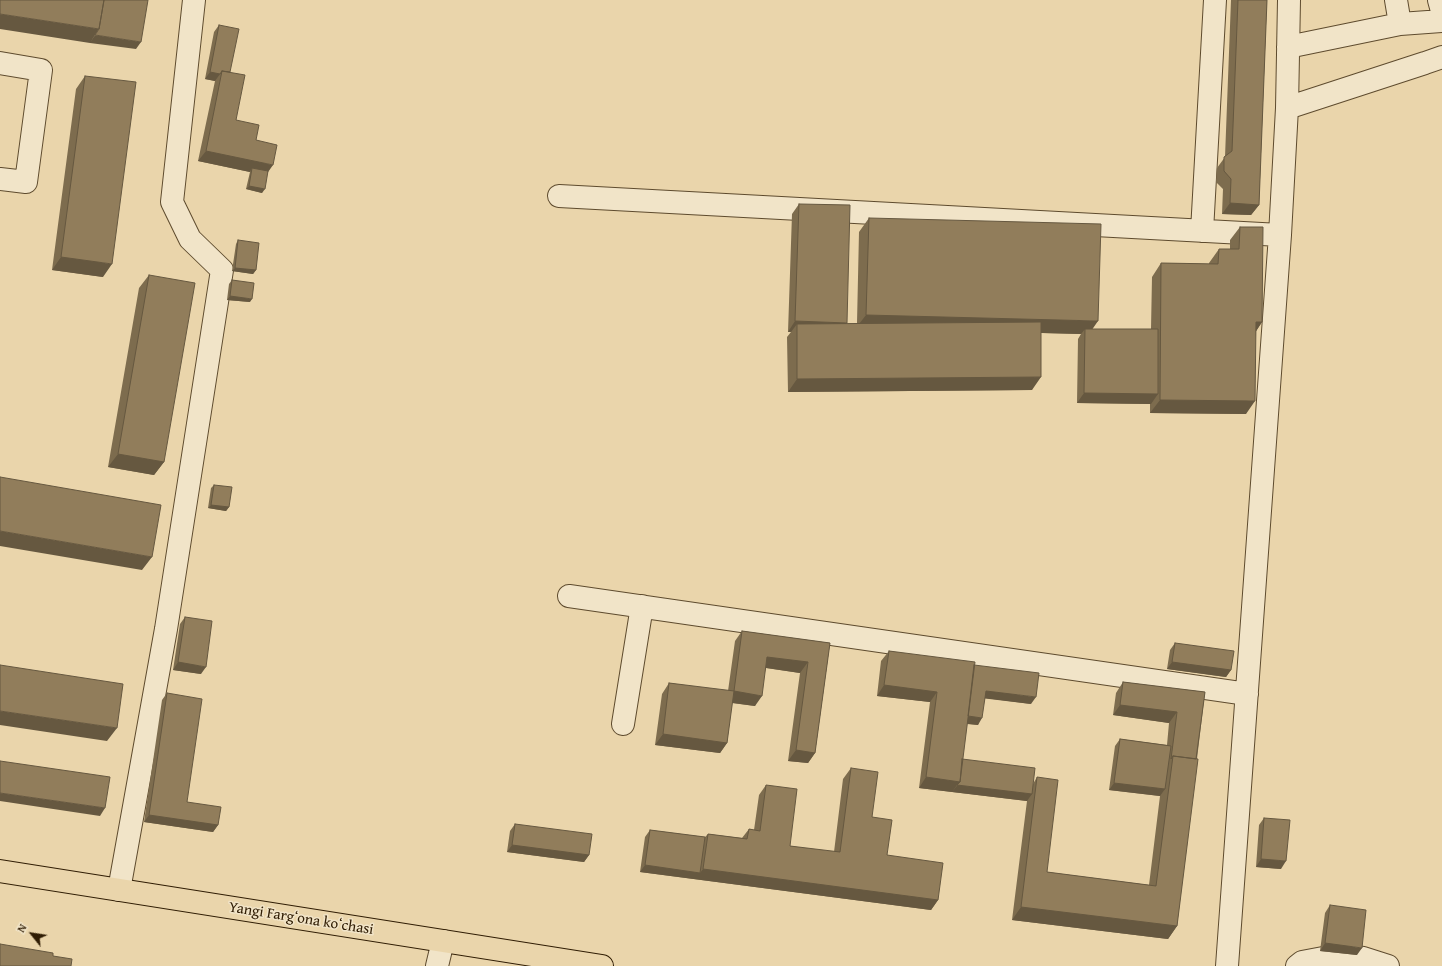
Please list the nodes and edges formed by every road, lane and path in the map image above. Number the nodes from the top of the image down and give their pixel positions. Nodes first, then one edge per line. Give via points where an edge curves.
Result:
1 (194, 0) edge
2 (1215, 0) edge
3 (1289, 0) edge
4 (1396, 0) edge
5 (1439, 0) edge
6 (1442, 11) edge
7 (1442, 22) edge
8 (1400, 24) junction
9 (1288, 47) junction
10 (1442, 57) edge
11 (0, 63) edge
12 (1287, 108) junction
13 (0, 179) edge
14 (559, 196) dead end
15 (1202, 231) junction
16 (1280, 235) junction
17 (569, 596) dead end
18 (642, 606) junction
19 (1247, 694) junction
20 (623, 724) dead end
21 (0, 871) edge
22 (119, 890) junction
23 (443, 941) junction
24 (437, 966) edge
25 (602, 966) edge
26 (1228, 966) edge
27 (1297, 966) edge
28 (1388, 966) edge

1 - 22 street via 172,202 190,239 222,270 166,629
2 - 15 street
3 - 9 street
4 - 8 street
5 - 6 street
7 - 8 street
8 - 9 street
9 - 12 street
10 - 12 street
11 - 13 street via 41,70 26,182
12 - 16 street
14 - 15 street
15 - 16 street
16 - 19 street
17 - 18 street
18 - 19 street
18 - 20 street
19 - 26 street
21 - 22 main road, Yangi Fargʻona koʻchasi
22 - 23 main road, Yangi Fargʻona koʻchasi
23 - 24 street
23 - 25 main road, Yangi Fargʻona koʻchasi
27 - 28 street via 1302,962 1339,955 1363,958

